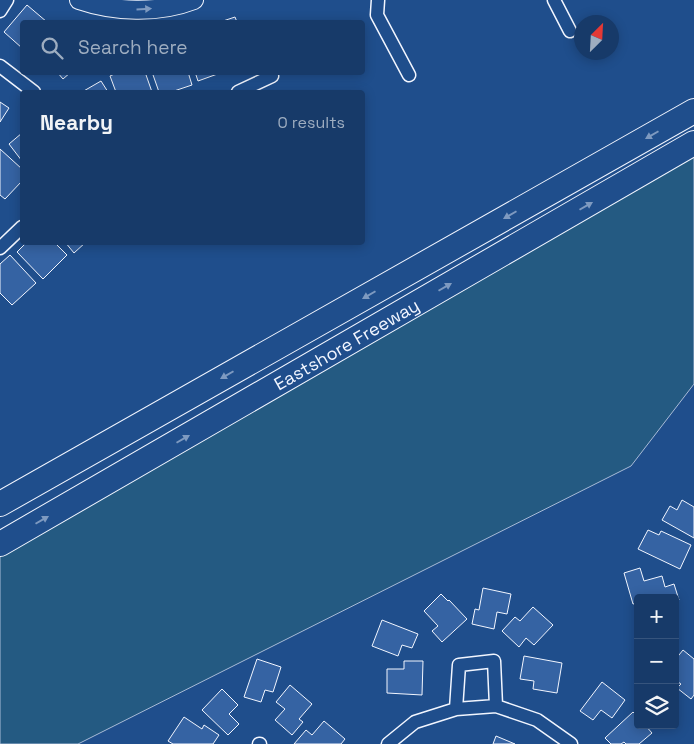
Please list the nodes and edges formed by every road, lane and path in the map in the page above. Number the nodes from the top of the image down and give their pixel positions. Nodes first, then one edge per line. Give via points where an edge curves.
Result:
1 (7, 0) edge
2 (79, 0) edge
3 (194, 0) edge
4 (378, 0) edge
5 (554, 0) edge
6 (0, 11) edge
7 (570, 31) dead end
8 (0, 66) edge
9 (409, 75) dead end
10 (272, 76) dead end
11 (31, 90) edge
12 (242, 90) edge
13 (694, 111) edge
14 (694, 143) edge
15 (20, 229) edge
16 (0, 248) edge
17 (0, 504) edge
18 (0, 544) edge
19 (496, 706) junction
20 (456, 709) junction
21 (388, 744) edge
22 (571, 744) edge

1 - 6 street
2 -> 3 street via 94,5 142,10
4 - 9 street via 377,16
5 - 7 street
8 - 11 street
10 - 12 street
13 -> 17 highway, Eastshore Freeway
18 -> 14 highway, Eastshore Freeway
15 - 16 street
19 - 20 street
19 - 20 street via 494,661 459,665
19 - 22 street via 537,720
20 - 21 street via 415,722

